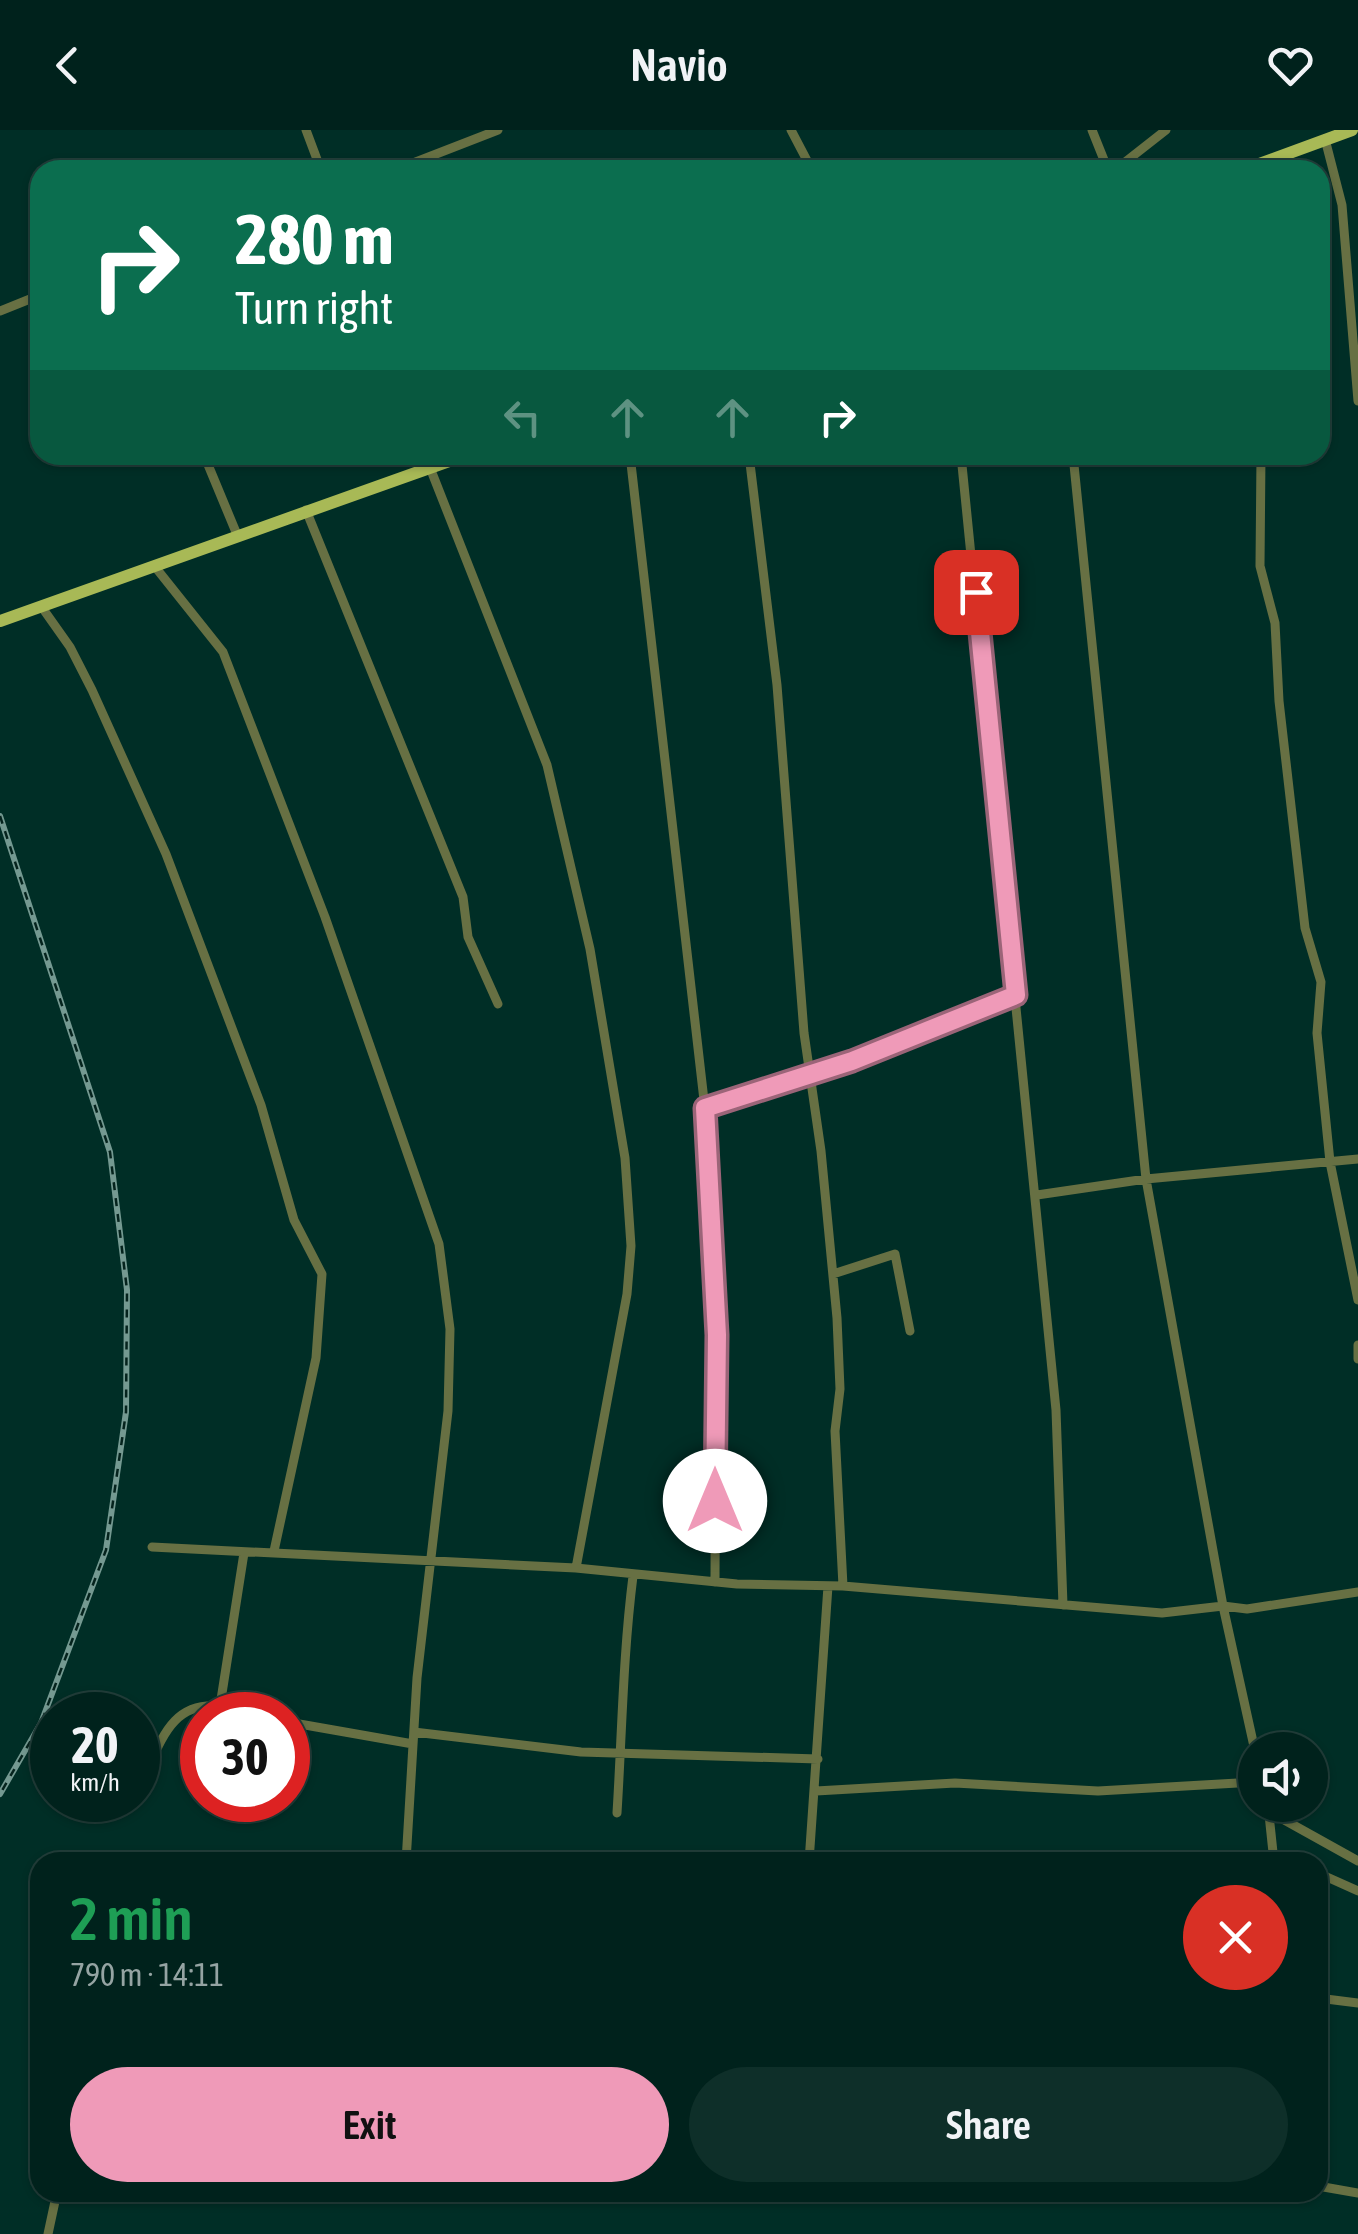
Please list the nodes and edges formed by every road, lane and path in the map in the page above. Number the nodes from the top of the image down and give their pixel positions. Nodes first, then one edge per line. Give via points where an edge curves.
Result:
1 (306, 130) edge
2 (498, 130) edge
3 (792, 130) edge
4 (1092, 130) edge
5 (1166, 130) edge
6 (1352, 130) edge
7 (1325, 140) junction
8 (316, 160) edge
9 (421, 160) edge
10 (807, 160) edge
11 (1104, 160) edge
12 (1128, 160) edge
13 (1270, 160) edge
14 (30, 299) edge
15 (0, 311) edge
16 (1358, 401) edge
17 (208, 465) edge
18 (420, 465) edge
19 (429, 465) edge
20 (631, 465) edge
21 (750, 465) edge
22 (962, 465) edge
23 (1074, 465) edge
24 (1262, 465) edge
25 (306, 510) junction
26 (238, 537) junction
27 (156, 568) junction
28 (41, 606) junction
29 (0, 622) edge
30 (1016, 995) junction
31 (498, 1004) dead end
32 (810, 1076) junction
33 (705, 1108) junction
34 (1358, 1158) edge
35 (1330, 1162) junction
36 (1146, 1178) junction
37 (1037, 1196) junction
38 (833, 1274) junction
39 (1358, 1300) edge
40 (910, 1332) dead end
41 (1358, 1345) edge
42 (1358, 1359) edge
43 (152, 1547) dead end
44 (274, 1551) junction
45 (244, 1553) junction
46 (430, 1561) junction
47 (576, 1568) junction
48 (633, 1576) junction
49 (715, 1582) junction
50 (828, 1586) junction
51 (843, 1586) junction
52 (1358, 1592) edge
53 (1063, 1605) junction
54 (1223, 1606) junction
55 (222, 1692) edge
56 (180, 1714) edge
57 (310, 1726) edge
58 (414, 1732) junction
59 (1251, 1732) edge
60 (160, 1742) edge
61 (414, 1744) junction
62 (622, 1751) junction
63 (818, 1759) junction
64 (1238, 1783) edge
65 (816, 1791) junction
66 (617, 1813) dead end
67 (1270, 1822) edge
68 (1293, 1822) edge
69 (407, 1852) edge
70 (810, 1852) edge
71 (1273, 1852) edge
72 (1358, 1861) edge
73 (1328, 1878) edge
74 (1358, 1892) edge
75 (1328, 1999) edge
76 (1358, 2003) edge
77 (1328, 2188) edge
78 (1358, 2193) edge
79 (55, 2202) edge
80 (48, 2234) edge

1 - 8 street
2 - 9 street
3 - 10 street
4 - 11 street
5 - 12 street
6 - 7 main road
7 - 13 main road
7 - 16 street via 1342,205
14 - 15 street
17 - 26 street
18 - 25 main road
19 - 47 street via 546,766 590,949 625,1158 627,1294
20 - 33 street
21 - 32 street
22 - 30 street
23 - 36 street
24 - 35 street via 1260,566 1275,623 1298,882 1321,982 1316,1033
25 - 26 main road
25 - 31 street via 463,896 468,937
26 - 27 main road
27 - 28 main road
27 - 46 street via 223,652 325,917 438,1244 450,1330
28 - 29 main road
28 - 44 street via 92,690 166,854 261,1105 294,1220 322,1274 314,1374
30 - 32 street
30 - 37 street
32 - 33 street
32 - 38 street
33 - 49 street via 717,1324
34 - 35 street
35 - 36 street
35 - 39 street
36 - 37 street
36 - 54 street
37 - 53 street via 1056,1410
38 - 40 street via 894,1254
38 - 51 street
41 - 42 street
43 - 45 street
44 - 45 street
44 - 46 street
45 - 55 street
46 - 47 street
46 - 58 street
47 - 48 street
48 - 49 street
48 - 62 street via 622,1658
49 - 50 street
50 - 51 street
50 - 63 street
51 - 53 street
52 - 54 street via 1258,1608
53 - 54 street via 1162,1614
54 - 59 street
56 - 60 street
57 - 61 street
58 - 61 street
58 - 62 street via 511,1746
61 - 69 street
62 - 63 street
62 - 66 street
63 - 65 street
64 - 65 street via 1098,1791 955,1783
65 - 70 street
67 - 71 street
68 - 72 street
73 - 74 street
75 - 76 street
77 - 78 street
79 - 80 street

